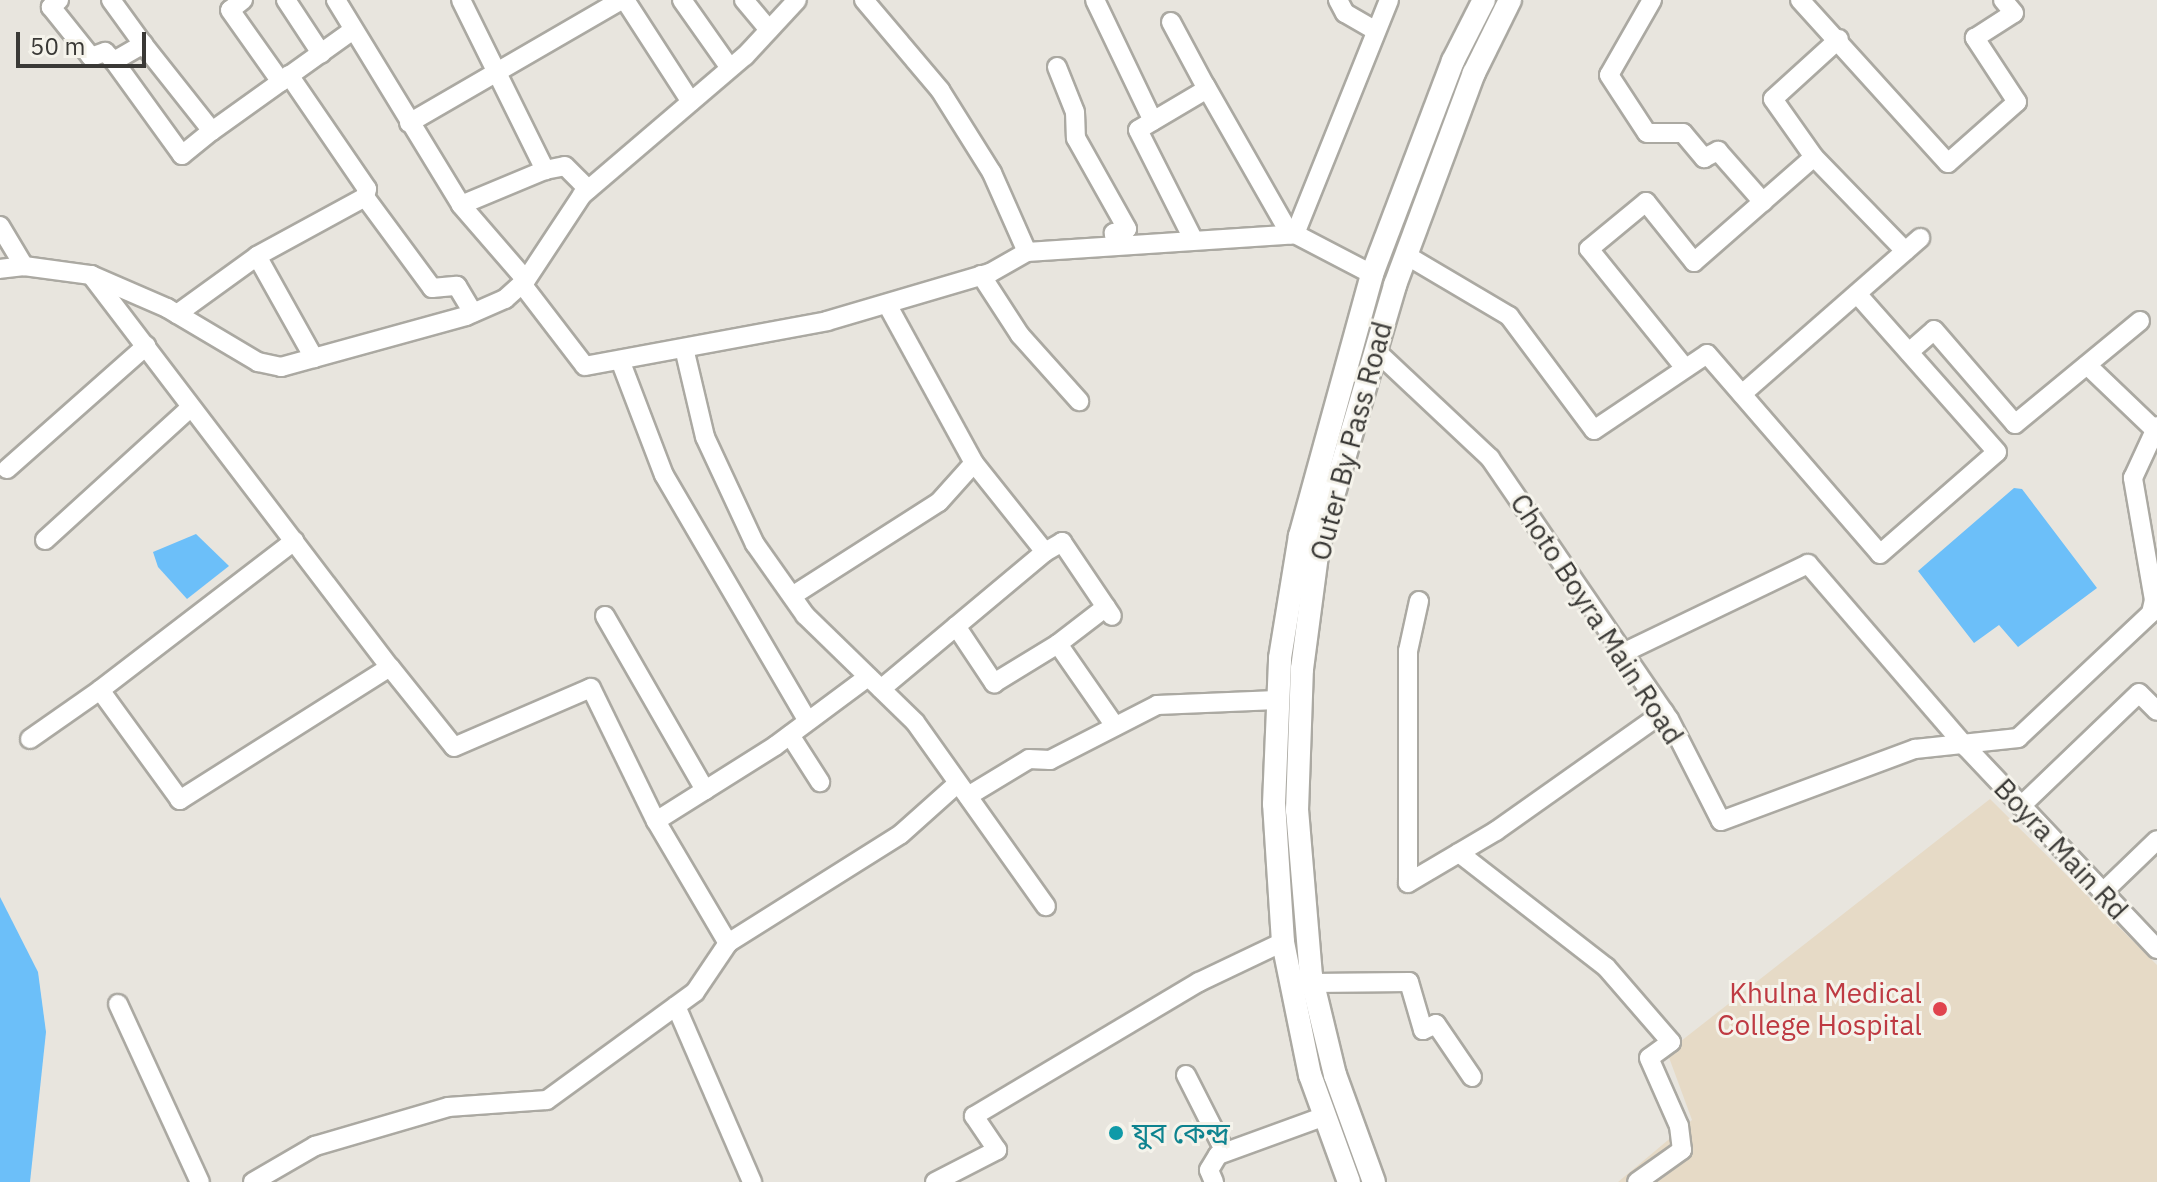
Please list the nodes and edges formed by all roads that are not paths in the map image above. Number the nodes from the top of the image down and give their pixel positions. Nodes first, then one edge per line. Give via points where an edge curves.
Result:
1 (59, 0) edge
2 (111, 0) edge
3 (243, 0) edge
4 (286, 0) edge
5 (336, 0) edge
6 (461, 0) edge
7 (623, 0) edge
8 (682, 0) edge
9 (744, 0) edge
10 (797, 0) edge
11 (864, 0) edge
12 (1095, 0) edge
13 (1338, 0) edge
14 (1389, 0) edge
15 (1484, 0) edge
16 (1510, 0) edge
17 (1652, 0) edge
18 (1800, 0) edge
19 (2003, 0) edge
20 (1171, 22) dead end
21 (353, 30) junction
22 (769, 30) junction
23 (1375, 30) junction
24 (1839, 39) junction
25 (143, 44) junction
26 (321, 53) junction
27 (114, 61) junction
28 (1057, 67) dead end
29 (730, 68) junction
30 (497, 74) junction
31 (285, 78) junction
32 (1205, 85) junction
33 (691, 102) junction
34 (1153, 121) junction
35 (409, 123) junction
36 (212, 131) junction
37 (1814, 157) junction
38 (545, 170) junction
39 (588, 189) junction
40 (365, 197) junction
41 (1763, 202) junction
42 (461, 205) junction
43 (0, 226) edge
44 (1292, 234) junction
45 (1920, 238) dead end
46 (1193, 239) junction
47 (1115, 243) junction
48 (1905, 251) junction
49 (1027, 252) junction
50 (1406, 255) junction
51 (257, 256) junction
52 (24, 266) junction
53 (2, 269) edge
54 (1372, 274) junction
55 (91, 275) junction
56 (981, 275) junction
57 (524, 282) junction
58 (1857, 294) junction
59 (887, 304) junction
60 (473, 313) junction
61 (177, 314) junction
62 (2140, 321) dead end
63 (146, 346) junction
64 (684, 348) junction
65 (1375, 350) junction
66 (1909, 352) junction
67 (314, 358) junction
68 (620, 360) junction
69 (2087, 365) junction
70 (1685, 368) junction
71 (1742, 394) junction
72 (1079, 401) dead end
73 (191, 407) junction
74 (2156, 428) edge
75 (974, 463) junction
76 (7, 469) dead end
77 (45, 540) dead end
78 (294, 541) junction
79 (1045, 552) junction
80 (792, 596) junction
81 (1419, 601) dead end
82 (605, 616) dead end
83 (956, 626) junction
84 (1058, 644) junction
85 (1625, 652) junction
86 (390, 667) junction
87 (874, 683) junction
88 (100, 690) junction
89 (1277, 700) junction
90 (2157, 711) edge
91 (1664, 712) junction
92 (808, 721) junction
93 (1115, 726) junction
94 (790, 735) junction
95 (30, 739) dead end
96 (1966, 747) junction
97 (820, 782) dead end
98 (705, 790) junction
99 (963, 790) junction
100 (2021, 806) junction
101 (656, 821) junction
102 (2157, 840) edge
103 (1459, 853) junction
104 (2102, 893) junction
105 (1046, 906) dead end
106 (1283, 942) junction
107 (728, 943) junction
108 (2157, 949) edge
109 (1313, 983) junction
110 (118, 1004) dead end
111 (676, 1006) junction
112 (1186, 1075) dead end
113 (1472, 1077) dead end
114 (1325, 1116) junction
115 (1225, 1152) junction
116 (200, 1182) edge
117 (253, 1182) edge
118 (752, 1182) edge
119 (935, 1182) edge
120 (1214, 1182) edge
121 (1349, 1182) edge
122 (1374, 1182) edge
123 (1637, 1182) edge

1 - 27 street via 51,7 91,57 105,52
2 - 25 street
3 - 31 street via 230,10
4 - 26 street
5 - 21 street
6 - 30 street
7 - 30 street
7 - 33 street
8 - 29 street
9 - 22 street
10 - 22 street
11 - 49 street via 940,90 992,173
12 - 34 street
13 - 23 street via 1345,13
14 - 23 street
15 - 54 main road, Outer By Pass Road via 1453,61
16 - 50 main road, Outer By Pass Road via 1474,73
17 - 41 street via 1609,75 1647,133 1683,133 1704,158 1718,151
18 - 24 street
19 - 24 street via 2014,13 1975,38 2017,102 1948,163
20 - 32 street
21 - 26 street
21 - 35 street
22 - 29 street
23 - 44 street via 1342,127
24 - 37 street via 1773,99
25 - 27 street
25 - 36 street
26 - 31 street
27 - 36 street via 182,155
28 - 47 street via 1075,112 1076,138 1127,229 1114,233
29 - 33 street
30 - 35 street
30 - 38 street
31 - 36 street
31 - 40 street via 367,189
32 - 34 street via 1207,89
32 - 44 street
33 - 39 street
34 - 46 street via 1138,130
35 - 42 street
37 - 41 street
37 - 48 street
38 - 39 street via 565,166
38 - 42 street
39 - 57 street
40 - 51 street
40 - 60 street via 432,288 457,286
41 - 70 street via 1694,262 1646,202 1589,249
42 - 57 street
43 - 52 street
44 - 46 street
44 - 54 street
45 - 48 street
46 - 47 street
47 - 49 street
48 - 58 street
49 - 56 street
50 - 65 main road, Outer By Pass Road
50 - 70 street via 1509,316 1594,430
51 - 61 street
51 - 67 street
52 - 53 street
52 - 55 street
54 - 89 main road, Outer By Pass Road via 1300,536
55 - 61 street
55 - 63 street
56 - 59 street
56 - 72 street via 1020,335
57 - 60 street via 505,299
57 - 68 street via 585,366
58 - 66 street
58 - 71 street
59 - 64 street
59 - 75 street
60 - 67 street
61 - 67 street via 258,362 281,367
62 - 69 street
63 - 73 street
63 - 76 street
64 - 68 street
64 - 80 street via 705,437 755,544
65 - 85 street, Choto Boyra Main Road via 1490,458
65 - 109 main road, Outer By Pass Road via 1318,547 1302,669 1297,810
66 - 69 street via 1934,330 2015,424
66 - 71 street via 1997,452 1880,554
68 - 92 street via 664,475
69 - 74 street
70 - 71 street via 1707,354
73 - 77 street
73 - 78 street
74 - 96 street, Choto Boyra Main Road via 2133,478 2154,600 2151,613 2018,738
75 - 79 street
75 - 80 street via 939,502
78 - 86 street
78 - 88 street
79 - 83 street
79 - 84 street via 1062,542 1109,612
80 - 87 street
81 - 103 street via 1408,651 1408,883
82 - 98 street
83 - 84 street via 994,683
83 - 87 street
84 - 93 street
85 - 91 street, Choto Boyra Main Road
85 - 96 street, Boyra Main Rd via 1808,564
86 - 88 street via 180,800
86 - 101 street via 454,747 591,688
87 - 92 street
87 - 99 street via 915,722
88 - 95 street
89 - 93 street via 1157,705
89 - 106 main road, Outer By Pass Road via 1274,804
90 - 100 street via 2139,693
91 - 96 street, Choto Boyra Main Road via 1721,821 1915,749
91 - 103 street
92 - 94 street
93 - 99 street via 1050,760 1029,759
94 - 97 street
94 - 98 street
96 - 100 street, Boyra Main Rd
98 - 101 street
99 - 105 street
99 - 107 street
100 - 104 street, Boyra Main Rd
101 - 107 street
102 - 104 street
103 - 123 street via 1606,967 1671,1042 1649,1058 1679,1126 1682,1150
104 - 108 street, Boyra Main Rd
106 - 114 main road, Outer By Pass Road via 1310,1075
106 - 119 street via 1199,982 974,1116 997,1150
107 - 111 street via 695,992
109 - 113 street via 1409,982 1423,1030 1436,1024
109 - 122 main road, Outer By Pass Road via 1335,1075
110 - 116 street
111 - 117 street via 547,1100 448,1107 315,1146
111 - 118 street
112 - 115 street
114 - 115 street
114 - 121 main road, Outer By Pass Road
115 - 120 street via 1209,1170

